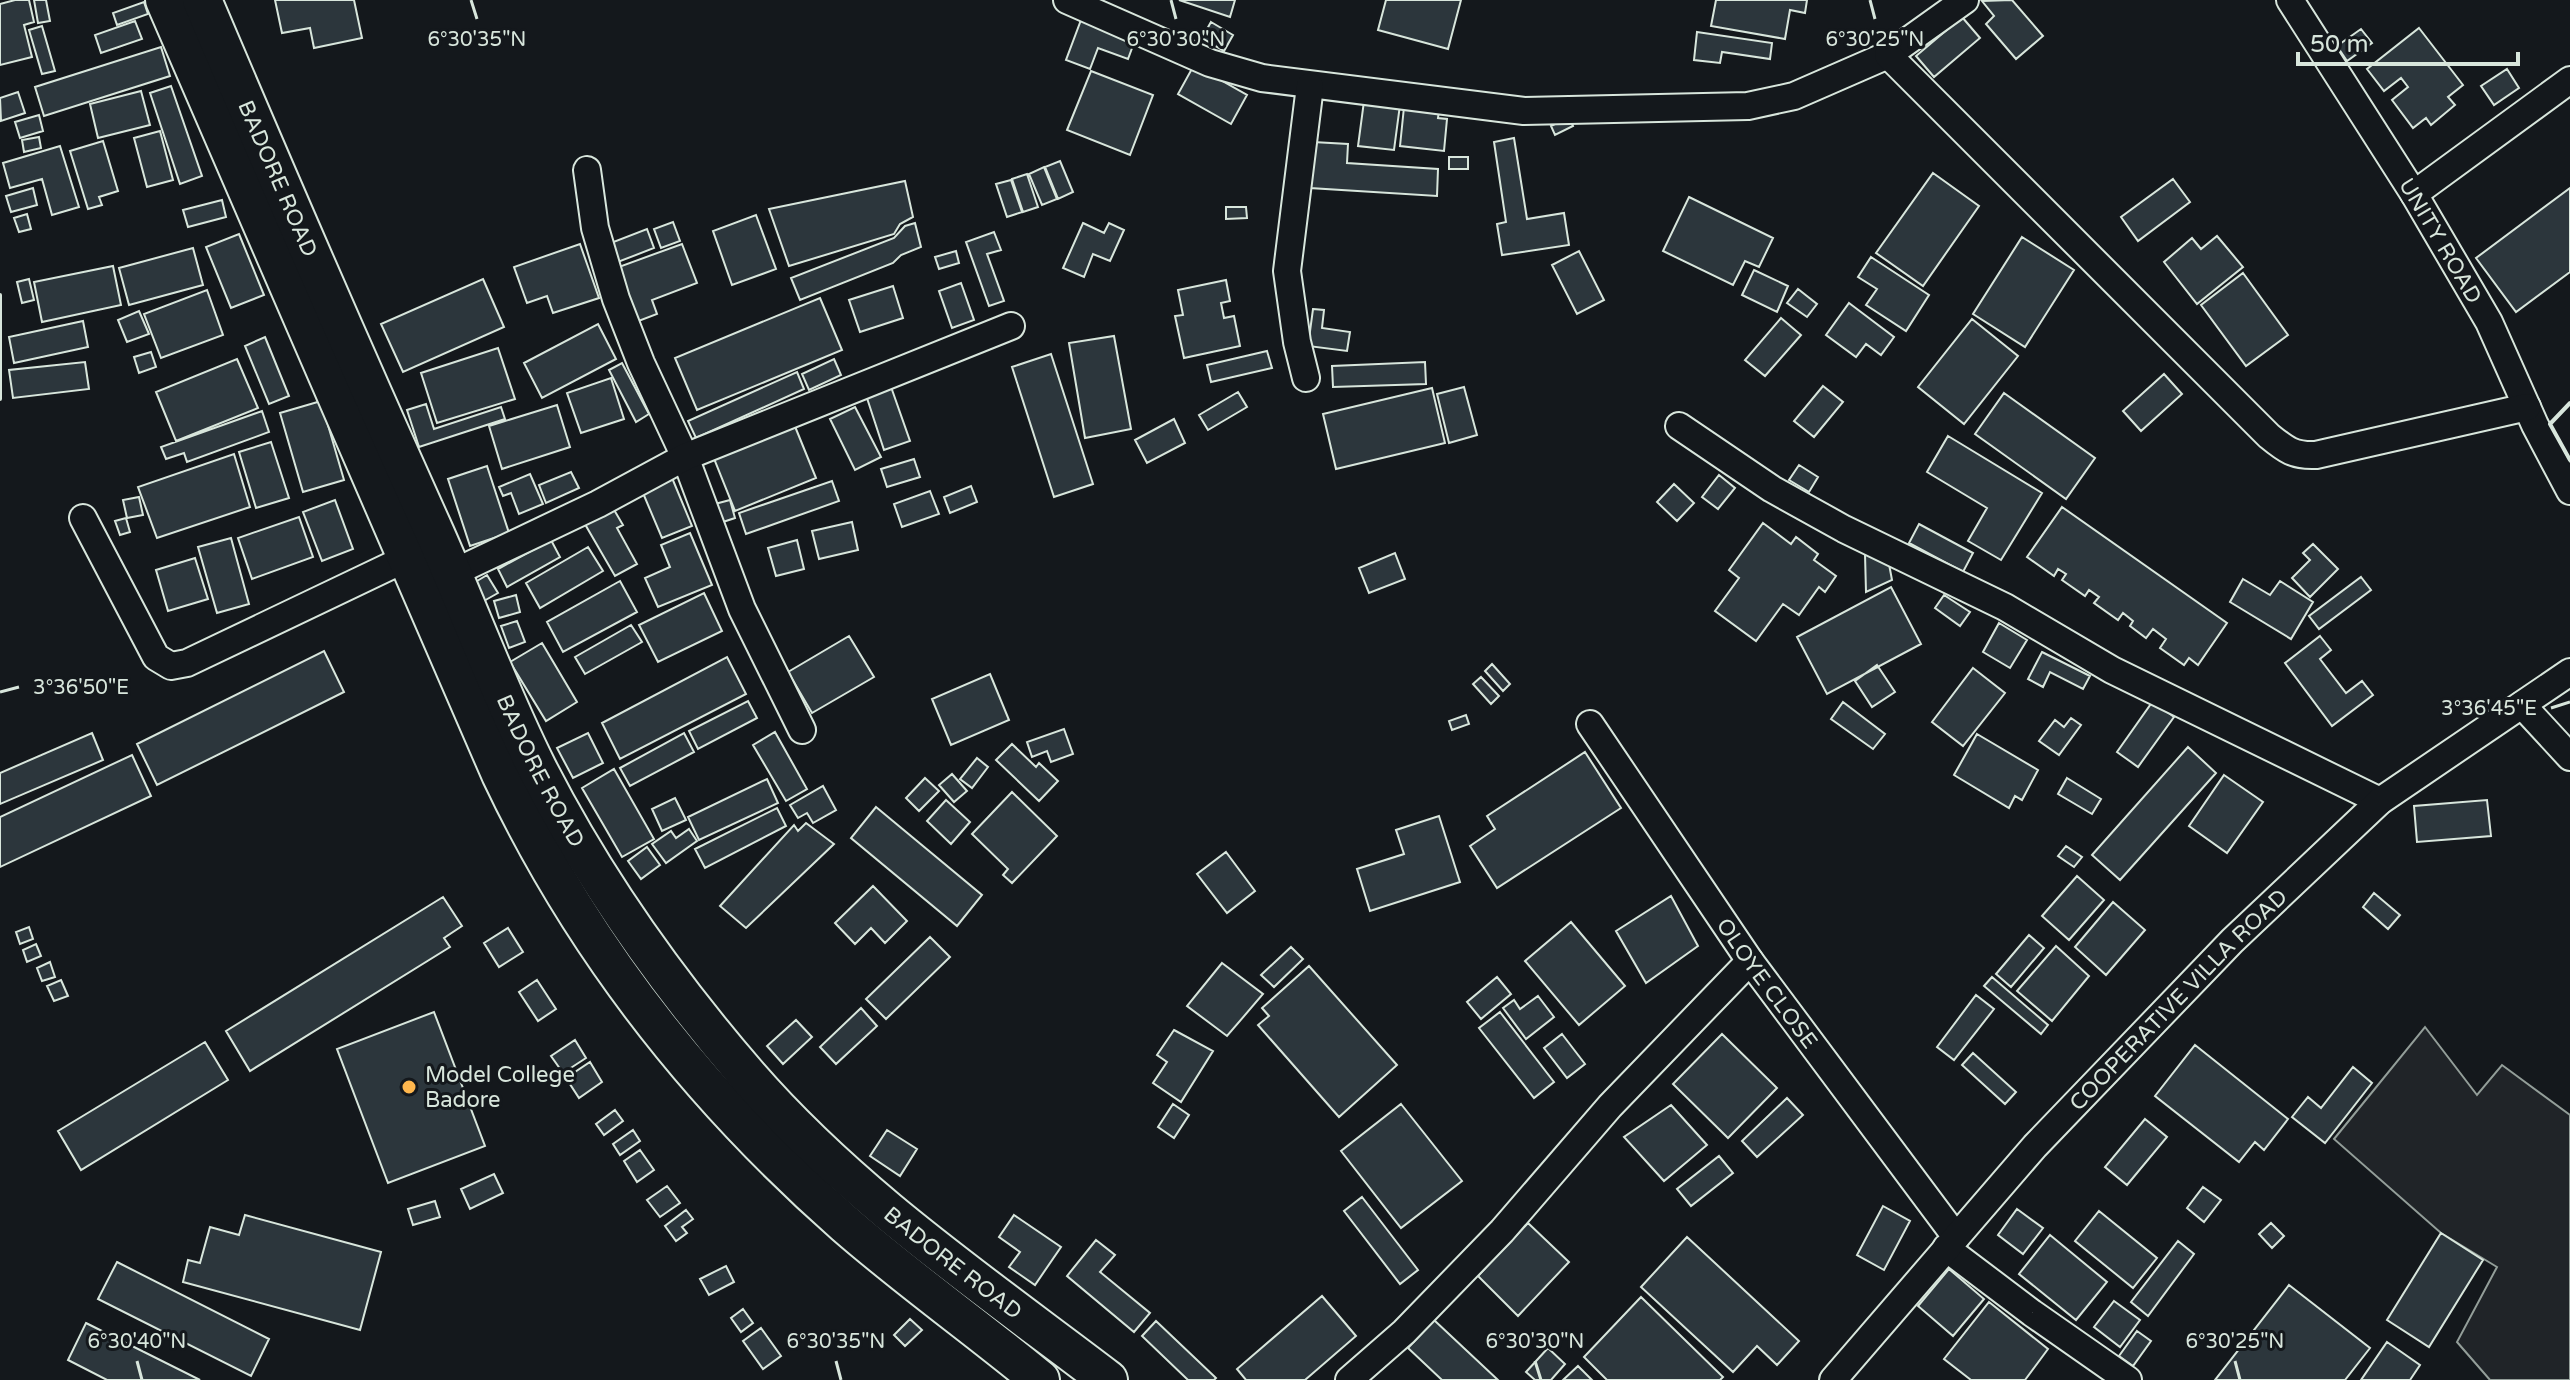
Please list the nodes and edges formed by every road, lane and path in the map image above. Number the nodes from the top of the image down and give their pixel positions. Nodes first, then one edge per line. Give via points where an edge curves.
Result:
1 (165, 0) edge
2 (202, 0) edge
3 (1067, 0) edge
4 (1965, 0) edge
5 (2290, 0) edge
6 (1888, 55) junction
7 (2570, 80) edge
8 (1310, 86) junction
9 (587, 170) dead end
10 (2414, 194) junction
11 (1011, 326) dead end
12 (1306, 378) dead end
13 (2527, 407) junction
14 (1679, 426) dead end
15 (685, 457) junction
16 (2570, 491) edge
17 (83, 518) dead end
18 (407, 558) junction
19 (453, 573) junction
20 (2570, 672) edge
21 (2522, 705) junction
22 (1590, 724) dead end
23 (802, 730) dead end
24 (2570, 757) edge
25 (2380, 801) junction
26 (1750, 961) junction
27 (1951, 1242) junction
28 (1040, 1380) edge
29 (1108, 1380) edge
30 (1349, 1380) edge
31 (1833, 1380) edge
32 (2128, 1380) edge

1 - 18 main road, BADORE ROAD
2 - 19 main road, BADORE ROAD
3 - 8 street via 1210,63
4 - 6 street
5 - 10 street, UNITY ROAD
6 - 8 street via 1794,96 1748,106 1524,111
6 - 13 street via 2288,452 2316,455
7 - 10 street
8 - 12 street via 1287,271
9 - 15 street via 595,228 616,299
10 - 13 street, UNITY ROAD via 2489,322
11 - 15 street
13 - 16 street, UNITY ROAD
14 - 25 street via 1772,489 1844,529 2005,607 2112,670
15 - 19 street
15 - 23 street via 742,609
17 - 18 street via 156,657 171,666
18 - 28 main road, BADORE ROAD via 531,838 622,983 725,1109 784,1167 846,1225
19 - 29 main road, BADORE ROAD via 558,807 607,891 693,1010 747,1076 832,1164 926,1245
20 - 21 street, COOPERATIVE VILLA ROAD
21 - 24 street
21 - 25 street, COOPERATIVE VILLA ROAD
22 - 26 street, OLOYE CLOSE
25 - 27 street, COOPERATIVE VILLA ROAD via 2232,941 2035,1146
26 - 27 street, OLOYE CLOSE
26 - 30 street via 1610,1106 1502,1231
27 - 31 street, COOPERATIVE VILLA ROAD
27 - 32 street, OLOYE CLOSE via 2032,1313

